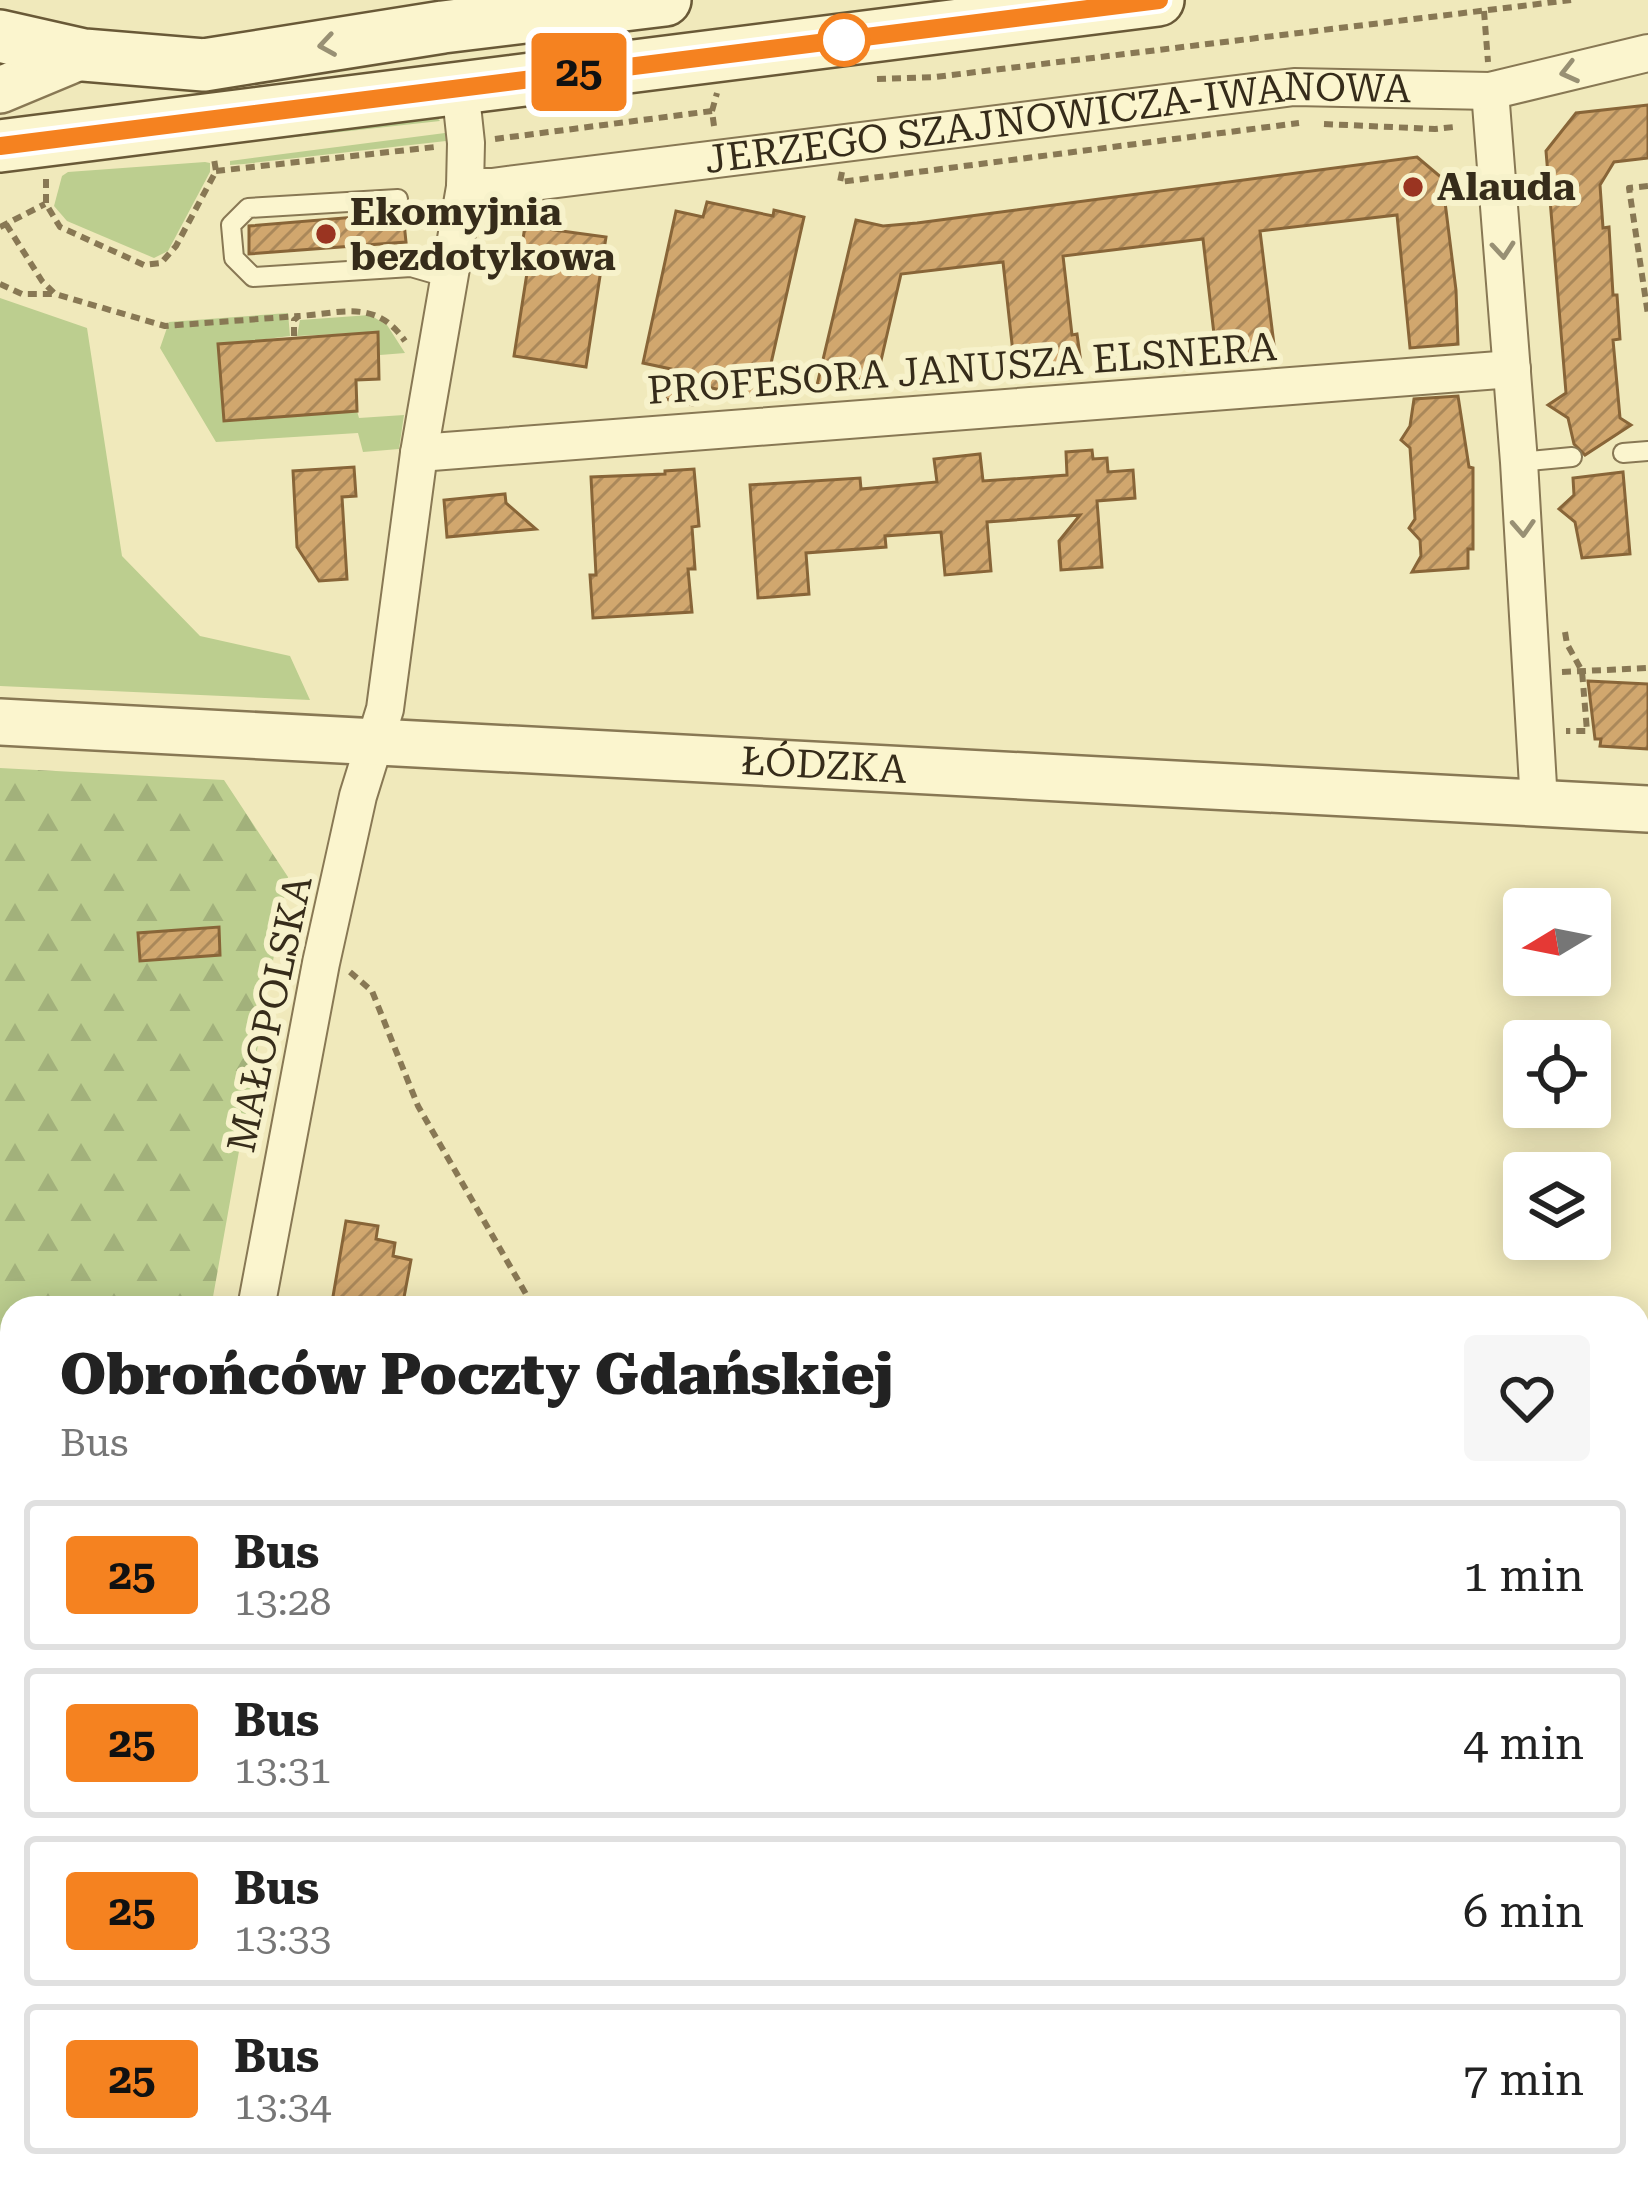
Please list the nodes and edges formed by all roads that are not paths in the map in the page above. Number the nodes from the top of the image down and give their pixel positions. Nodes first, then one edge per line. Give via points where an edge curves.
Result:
1 (665, 0) edge
2 (1158, 0) edge
3 (0, 36) edge
4 (1648, 53) edge
5 (84, 55) junction
6 (460, 87) junction
7 (0, 90) edge
8 (1491, 106) junction
9 (38, 150) edge
10 (465, 187) junction
11 (398, 200) dead end
12 (449, 278) junction
13 (1512, 369) junction
14 (1648, 451) edge
15 (419, 453) junction
16 (1623, 453) dead end
17 (1572, 458) dead end
18 (1519, 462) junction
19 (0, 722) edge
20 (376, 740) junction
21 (1539, 803) junction
22 (1648, 809) edge
23 (258, 1296) edge

1 -> 5 main road via 204,64
2 - 6 main road
3 - 5 main road
4 -> 8 street, JERZEGO SZAJNOWICZA-IWANOWA
5 - 7 street
6 - 9 main road
6 - 10 street, MAŁOPOLSKA
8 - 10 street, JERZEGO SZAJNOWICZA-IWANOWA via 1294,87
8 -> 13 street
10 - 12 street, MAŁOPOLSKA
11 - 12 lane via 248,208 231,225 235,258 253,277 411,267
12 - 15 street, MAŁOPOLSKA
13 - 15 street, PROFESORA JANUSZA ELSNERA
13 - 18 street
14 - 16 lane
15 - 20 street, MAŁOPOLSKA
17 - 18 lane
18 -> 21 street
19 - 20 street, ŁÓDZKA
20 - 21 street, ŁÓDZKA
20 - 23 street, MAŁOPOLSKA via 321,963
21 - 22 street, ŁÓDZKA

